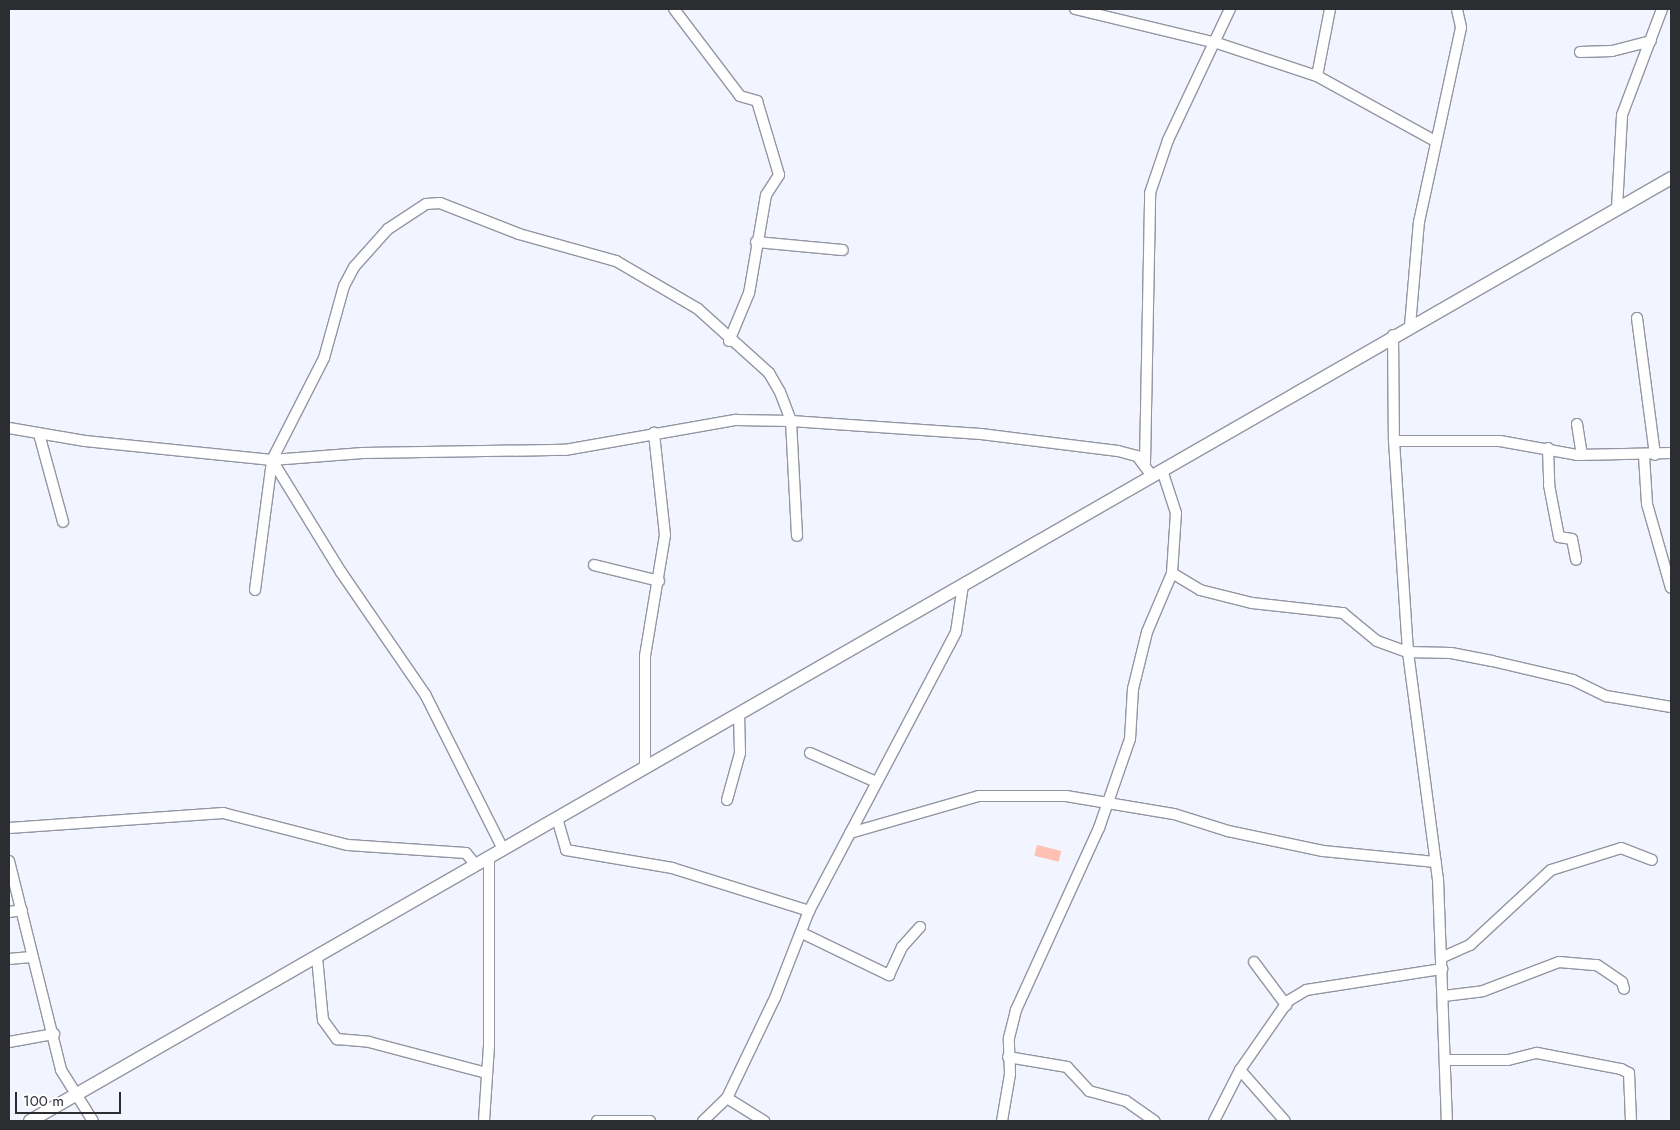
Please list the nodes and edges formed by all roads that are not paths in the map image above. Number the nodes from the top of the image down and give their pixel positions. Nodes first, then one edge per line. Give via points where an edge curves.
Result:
1 (674, 9) edge
2 (1075, 9) edge
3 (1230, 9) edge
4 (1330, 9) edge
5 (1662, 9) edge
6 (1459, 10) edge
7 (1651, 41) junction
8 (1217, 43) junction
9 (1580, 52) dead end
10 (1317, 76) junction
11 (1435, 141) junction
12 (1671, 178) edge
13 (1617, 208) junction
14 (756, 242) junction
15 (843, 250) dead end
16 (1637, 318) dead end
17 (1410, 326) junction
18 (1393, 335) junction
19 (729, 341) junction
20 (791, 421) junction
21 (1577, 424) dead end
22 (9, 428) edge
23 (654, 433) junction
24 (39, 434) junction
25 (1394, 441) junction
26 (1548, 448) junction
27 (1671, 453) edge
28 (1582, 455) junction
29 (1649, 456) junction
30 (272, 460) junction
31 (1145, 463) junction
32 (1157, 473) junction
33 (63, 522) dead end
34 (797, 536) dead end
35 (1576, 560) dead end
36 (594, 565) dead end
37 (1172, 573) junction
38 (659, 582) junction
39 (963, 585) junction
40 (1671, 588) edge
41 (255, 590) dead end
42 (1408, 652) junction
43 (1671, 707) edge
44 (739, 713) junction
45 (810, 753) dead end
46 (645, 766) junction
47 (876, 782) junction
48 (727, 800) dead end
49 (1108, 800) junction
50 (557, 818) junction
51 (9, 828) edge
52 (850, 833) junction
53 (503, 849) junction
54 (489, 857) junction
55 (1652, 860) dead end
56 (1435, 862) junction
57 (475, 864) junction
58 (9, 866) edge
59 (22, 910) junction
60 (809, 910) junction
61 (9, 912) edge
62 (920, 927) dead end
63 (802, 933) junction
64 (31, 957) junction
65 (317, 957) junction
66 (1443, 957) junction
67 (9, 959) edge
68 (1254, 962) dead end
69 (1442, 969) junction
70 (1624, 989) dead end
71 (1444, 996) junction
72 (1286, 1005) junction
73 (54, 1034) junction
74 (9, 1042) edge
75 (1008, 1057) junction
76 (1445, 1060) junction
77 (1240, 1070) junction
78 (486, 1073) junction
79 (76, 1095) junction
80 (727, 1098) junction
81 (30, 1121) edge
82 (93, 1121) edge
83 (484, 1121) edge
84 (597, 1121) edge
85 (650, 1121) edge
86 (703, 1121) edge
87 (764, 1121) edge
88 (1002, 1121) edge
89 (1155, 1121) edge
90 (1214, 1121) edge
91 (1285, 1121) edge
92 (1447, 1121) edge
93 (1631, 1121) edge

1 - 14 street via 740,96 758,101 779,175 766,195
2 - 8 street
3 - 8 street
4 - 10 street
5 - 7 street
6 - 11 street via 1461,28
7 - 9 street via 1612,51
7 - 13 street via 1622,115
8 - 10 street
8 - 31 street via 1168,140 1150,193
10 - 11 street
11 - 17 street via 1419,222
12 - 13 main road
13 - 17 main road
14 - 15 street
14 - 19 street via 749,293
16 - 29 street
17 - 18 main road
18 - 25 street
18 - 32 main road
19 - 20 street via 769,374
19 - 30 street via 674,291 616,261 520,234 440,203 426,204 388,229 354,267 335,310 324,358
20 - 23 street via 736,420
20 - 31 street via 981,434 1118,451
20 - 34 street
21 - 28 street
22 - 24 street
23 - 30 street via 565,450 363,453
23 - 38 street via 665,535
24 - 30 street
24 - 33 street
25 - 26 street via 1500,441
25 - 42 street
26 - 28 street
26 - 35 street via 1549,485 1559,538 1572,539
27 - 29 street
28 - 29 street
29 - 40 street via 1647,504
30 - 41 street
30 - 53 street via 341,572 425,694
31 - 32 street
32 - 37 street via 1176,513
32 - 39 main road
36 - 38 street
37 - 42 street via 1200,590 1252,603 1343,613 1377,641
37 - 49 street via 1147,632 1133,689 1130,739
38 - 46 street via 644,656
39 - 44 main road
39 - 47 street via 956,632
42 - 43 street via 1476,658 1573,680 1606,696
42 - 56 street
44 - 46 main road
44 - 48 street via 740,753
45 - 47 street
46 - 50 main road
47 - 52 street
49 - 52 street via 979,796
49 - 56 street via 1323,851
49 - 75 street via 1068,903 1016,1010
50 - 53 main road
50 - 60 street via 566,850 672,868
51 - 57 street via 224,813 348,845 466,853
52 - 60 street
53 - 54 main road
54 - 57 main road
54 - 78 street
55 - 66 street via 1620,848 1551,870 1470,945
56 - 66 street
57 - 65 main road
58 - 59 street
59 - 61 street
59 - 64 street
60 - 63 street
62 - 63 street via 902,947 889,974
63 - 80 street
64 - 67 street
64 - 73 street
65 - 78 street via 323,1020 337,1039 369,1042
65 - 79 main road
66 - 69 street
68 - 72 street
69 - 71 street
69 - 72 street via 1306,990
70 - 71 street via 1622,982 1597,965 1560,962 1483,992
71 - 76 street
72 - 77 street
73 - 74 street
73 - 79 street via 61,1070
75 - 88 street
75 - 89 street via 1067,1066 1089,1091 1126,1101
76 - 92 street
76 - 93 street via 1508,1060 1537,1053 1620,1069 1629,1073
77 - 90 street
77 - 91 street
78 - 83 street
79 - 81 main road
79 - 82 street
80 - 86 street
80 - 87 street
84 - 85 street

